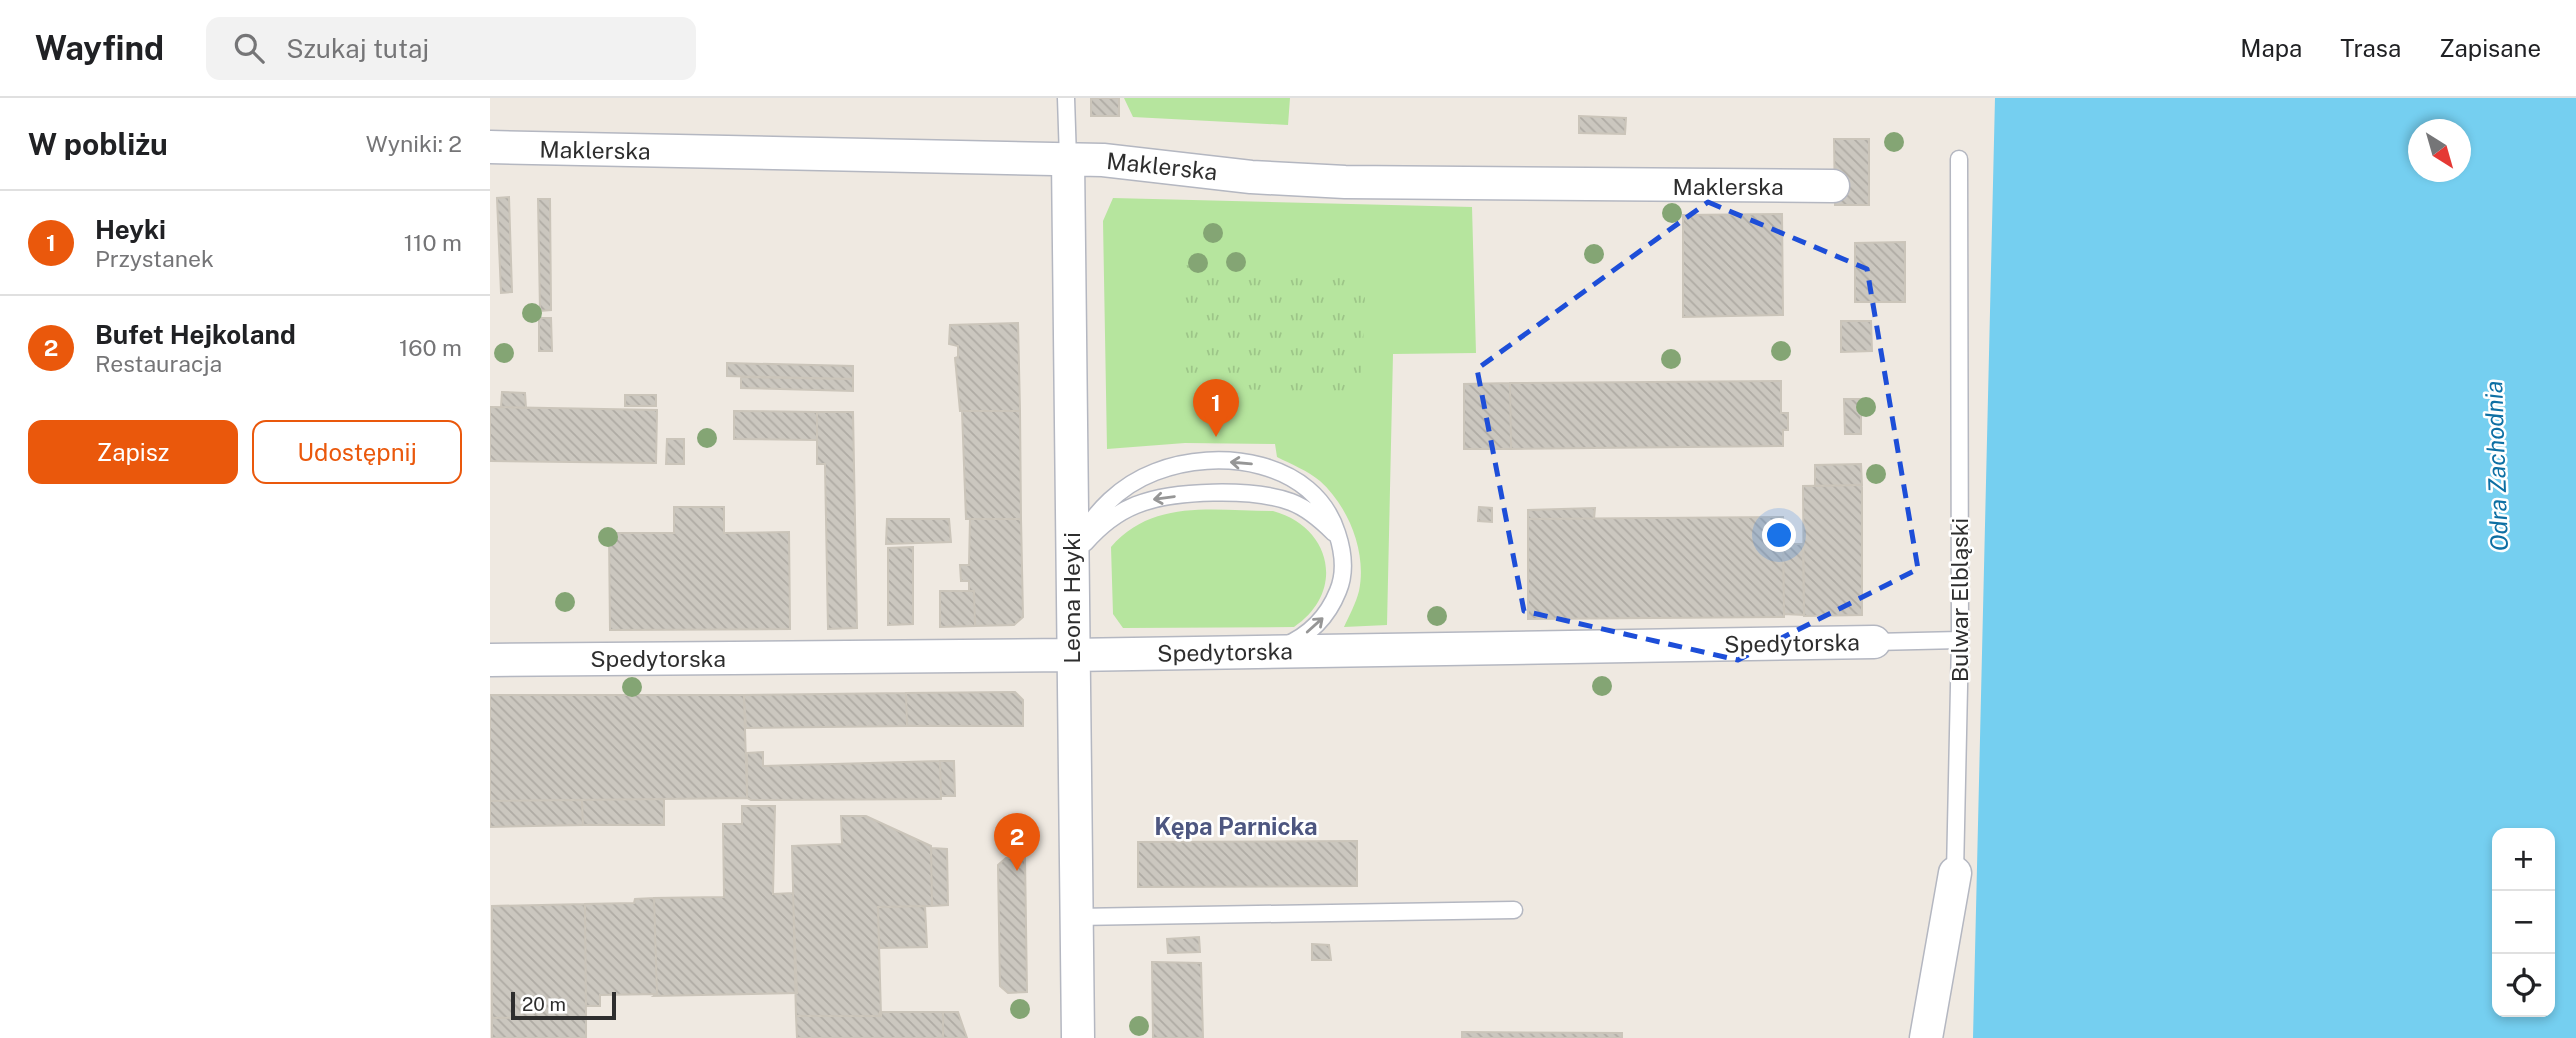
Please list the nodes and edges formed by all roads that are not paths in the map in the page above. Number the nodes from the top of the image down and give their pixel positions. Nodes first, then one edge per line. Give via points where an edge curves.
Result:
1 (1066, 98) edge
2 (490, 147) edge
3 (1068, 159) junction
4 (1959, 159) dead end
5 (1833, 186) dead end
6 (1340, 541) junction
7 (1071, 561) junction
8 (1960, 640) junction
9 (1874, 642) joint
10 (1255, 652) junction
11 (1071, 656) junction
12 (490, 660) edge
13 (1955, 873) joint
14 (1514, 910) dead end
15 (1076, 917) junction
16 (1078, 1038) edge
17 (1926, 1038) edge

1 - 3 lane
2 - 3 street, Maklerska
3 - 5 street, Maklerska via 1293,180
3 - 7 street, Leona Heyki
4 - 8 lane, Bulwar Elbląski
6 -> 7 lane via 1313,514 1276,498 1236,494 1170,497 1118,514 1092,535
6 -> 7 lane via 1326,508 1289,476 1257,465 1204,461 1154,472 1126,487 1098,512
10 -> 6 lane via 1287,644 1327,614 1341,584
7 - 11 street, Leona Heyki
8 - 9 lane, Spedytorska
8 - 13 lane, Bulwar Elbląski
9 - 10 street, Spedytorska
10 - 11 street, Spedytorska
11 - 12 street, Spedytorska
11 - 15 street, Leona Heyki
13 - 17 street, Bulwar Elbląski
14 - 15 lane
15 - 16 street, Leona Heyki

